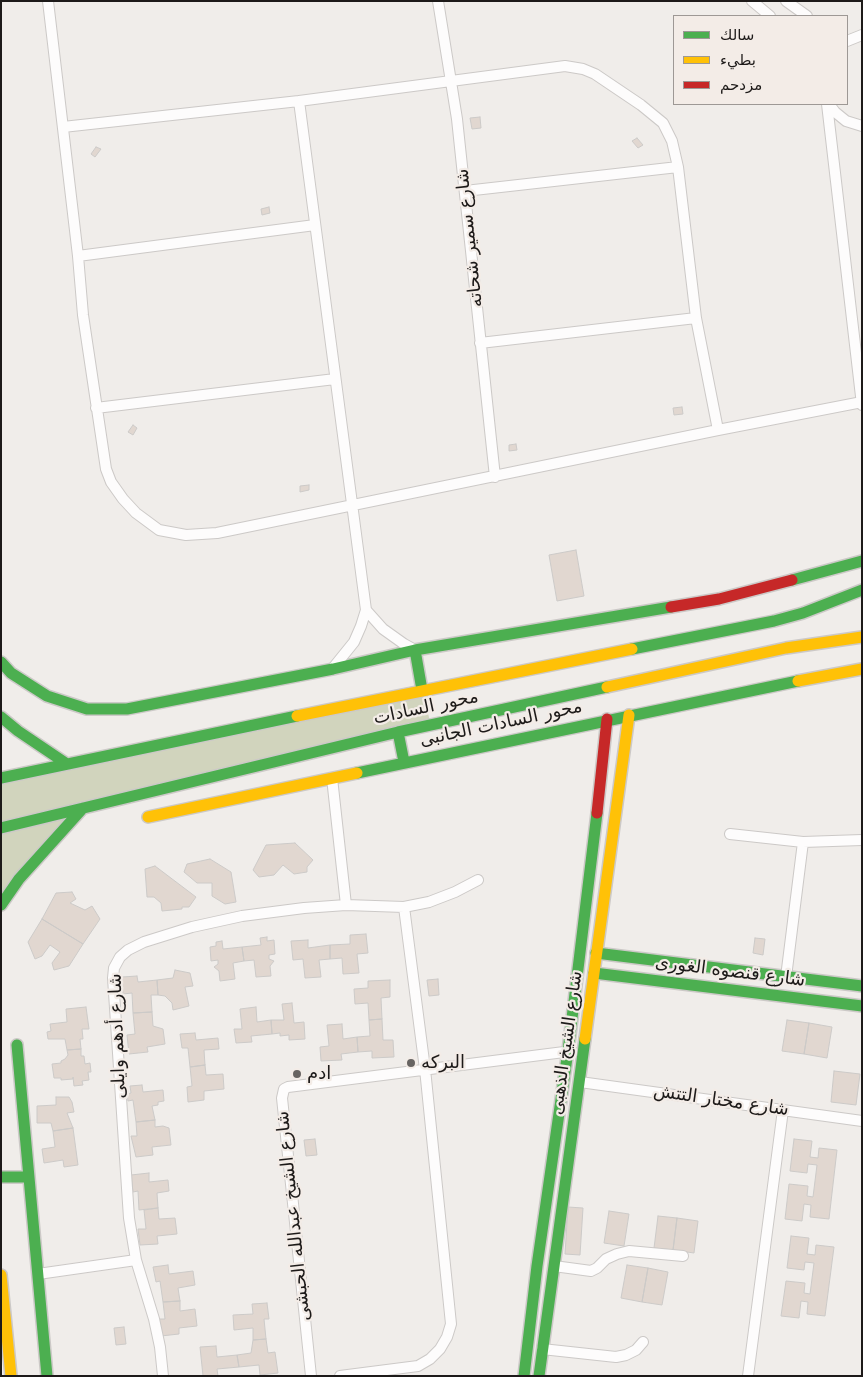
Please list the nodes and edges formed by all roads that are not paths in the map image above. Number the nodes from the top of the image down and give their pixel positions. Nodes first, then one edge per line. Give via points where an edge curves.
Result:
1 (48, 1) edge
2 (438, 1) edge
3 (752, 1) edge
4 (786, 1) edge
5 (769, 15) edge
6 (806, 15) edge
7 (451, 81) junction
8 (299, 101) junction
9 (828, 105) edge
10 (829, 105) edge
11 (862, 126) edge
12 (63, 127) junction
13 (678, 166) junction
14 (465, 191) junction
15 (314, 225) junction
16 (78, 256) junction
17 (696, 318) junction
18 (480, 343) junction
19 (335, 379) junction
20 (862, 403) edge
21 (96, 408) junction
22 (718, 430) junction
23 (495, 477) junction
24 (352, 506) junction
25 (862, 561) edge
26 (862, 590) edge
27 (366, 610) junction
28 (862, 637) edge
29 (415, 650) junction
30 (1, 662) edge
31 (333, 669) junction
32 (862, 669) edge
33 (422, 690) junction
34 (629, 715) junction
35 (1, 717) edge
36 (607, 719) junction
37 (398, 732) junction
38 (404, 762) junction
39 (67, 764) junction
40 (1, 778) edge
41 (332, 778) junction
42 (83, 808) junction
43 (148, 818) dead end
44 (1, 828) edge
45 (730, 834) dead end
46 (862, 840) edge
47 (803, 842) junction
48 (478, 880) dead end
49 (1, 905) edge
50 (346, 905) junction
51 (404, 907) junction
52 (596, 953) junction
53 (594, 973) junction
54 (786, 977) junction
55 (862, 986) edge
56 (862, 1006) edge
57 (17, 1045) dead end
58 (568, 1050) junction
59 (583, 1051) junction
60 (425, 1069) junction
61 (580, 1082) junction
62 (783, 1110) junction
63 (862, 1121) edge
64 (1, 1177) edge
65 (29, 1177) junction
66 (683, 1256) dead end
67 (136, 1260) junction
68 (554, 1266) junction
69 (38, 1274) junction
70 (1, 1275) edge
71 (643, 1342) dead end
72 (542, 1349) junction
73 (11, 1376) edge
74 (47, 1376) edge
75 (163, 1376) edge
76 (311, 1376) edge
77 (340, 1376) edge
78 (524, 1376) edge
79 (539, 1376) edge
80 (748, 1376) edge

1 - 12 street
2 - 7 street, شارع سمير شحاته
3 - 5 street
4 - 6 street
7 - 8 street
7 - 13 street via 566,66 583,68 615,86 663,123 672,141
7 - 14 street, شارع سمير شحاته
8 - 12 street
8 - 15 street
9 - 20 street
10 - 11 street via 846,121
12 - 16 street
13 - 14 street
13 - 17 street
14 - 18 street, شارع سمير شحاته
15 - 16 street
15 - 19 street
16 - 21 street
17 - 18 street
17 - 22 street
18 - 23 street, شارع سمير شحاته
19 - 21 street
19 - 24 street
20 - 22 street
21 - 24 street via 111,482 136,513 159,530 186,535 217,533
22 - 23 street
23 - 24 street
24 - 27 street
25 - 29 street via 719,599
26 - 33 street, محور السادات via 774,621
27 - 29 street via 383,629
27 - 31 street via 354,642
28 - 37 street, محور السادات via 786,648
29 - 31 street
29 - 33 street
30 - 31 street via 47,696 87,709 127,710
32 - 34 street, محور السادات الجانبى
33 - 39 street, محور السادات
34 - 36 street, محور السادات الجانبى
34 - 52 street, شارع الشيخ الذهبى
35 - 39 street
36 - 38 street, محور السادات الجانبى
36 - 58 street, شارع الشيخ الذهبى
37 - 38 street
37 - 42 street, محور السادات
38 - 41 street, محور السادات الجانبى
39 - 40 street, محور السادات
41 - 43 street, محور السادات الجانبى
41 - 50 street
42 - 44 street, محور السادات
42 - 49 street via 19,879
45 - 47 street
46 - 47 street
47 - 54 street
48 - 51 street, شارع أدهم وايلى via 429,902
50 - 51 street, شارع أدهم وايلى
50 - 67 street, شارع أدهم وايلى via 242,916 192,927 144,942 120,957 113,978 129,1218
51 - 60 street
52 - 53 street, شارع الشيخ الذهبى
52 - 54 street, شارع قنصوه الغورى
53 - 56 street, شارع قنصوه الغورى
53 - 59 street, شارع الشيخ الذهبى
54 - 55 street, شارع قنصوه الغورى
57 - 65 street
58 - 59 street, شارع الشيخ عبدالله الحبشى
58 - 60 street, شارع الشيخ عبدالله الحبشى
58 - 78 street, شارع الشيخ الذهبى
59 - 61 street, شارع الشيخ الذهبى
60 - 76 street, شارع الشيخ عبدالله الحبشى via 288,1087 282,1093
60 - 77 street via 452,1324 440,1349 418,1366
61 - 62 street, شارع مختار التتش
61 - 68 street, شارع الشيخ الذهبى
62 - 63 street, شارع مختار التتش
62 - 80 street
64 - 65 street
65 - 69 street
66 - 68 street via 629,1252 606,1259 590,1271
67 - 69 street
67 - 75 street, شارع أدهم وايلى via 154,1319
68 - 72 street, شارع الشيخ الذهبى
69 - 74 street
70 - 73 street
71 - 72 street via 636,1350 616,1357
72 - 79 street, شارع الشيخ الذهبى

